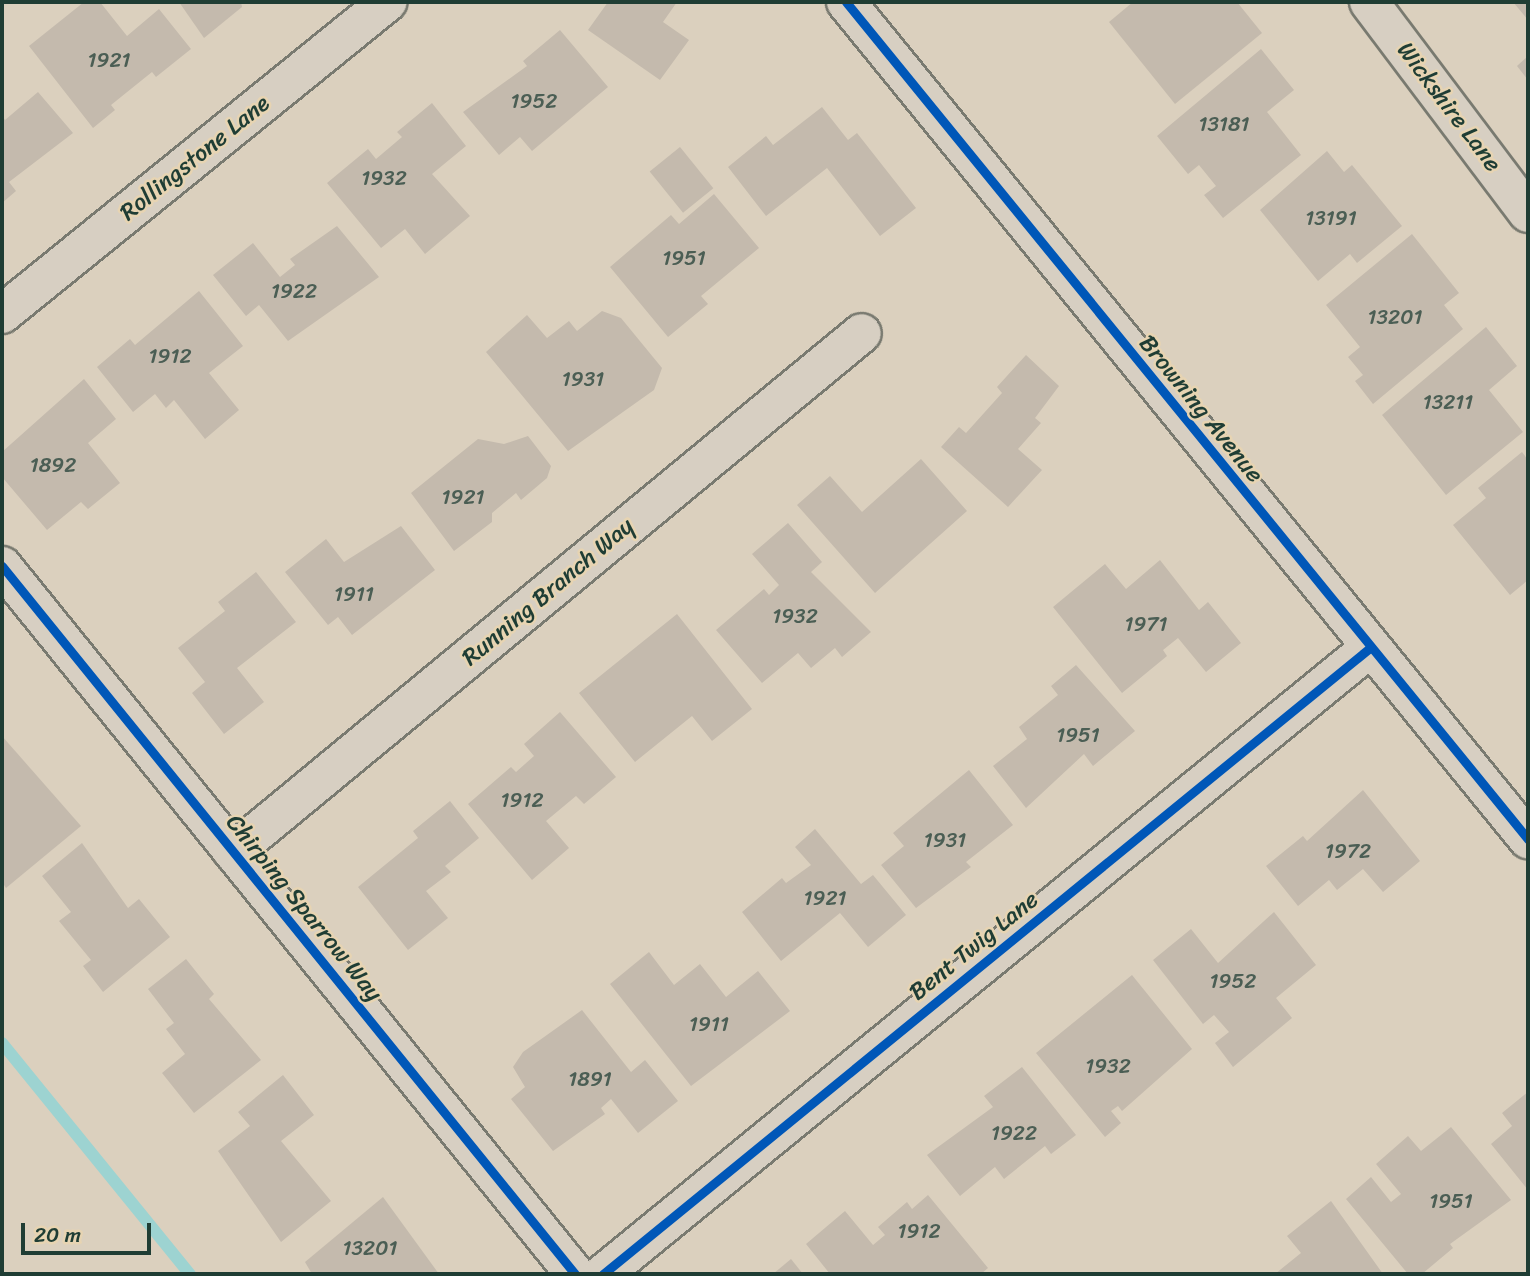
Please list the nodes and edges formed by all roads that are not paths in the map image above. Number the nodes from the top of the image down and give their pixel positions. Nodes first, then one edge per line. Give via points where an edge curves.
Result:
1 (387, 2) edge
2 (846, 2) edge
3 (1370, 2) edge
4 (1528, 213) edge
5 (2, 314) edge
6 (862, 333) dead end
7 (2, 566) edge
8 (1371, 647) junction
9 (1528, 839) edge
10 (233, 852) junction
11 (575, 1274) edge
12 (603, 1274) edge

1 - 5 street, Rollingstone Lane
2 - 8 street, Browning Avenue
3 - 4 street, Wickshire Lane
6 - 10 street, Running Branch Way
7 - 10 street, Chirping Sparrow Way
8 - 9 street, Browning Avenue
8 - 12 street, Bent Twig Lane
10 - 11 street, Chirping Sparrow Way

